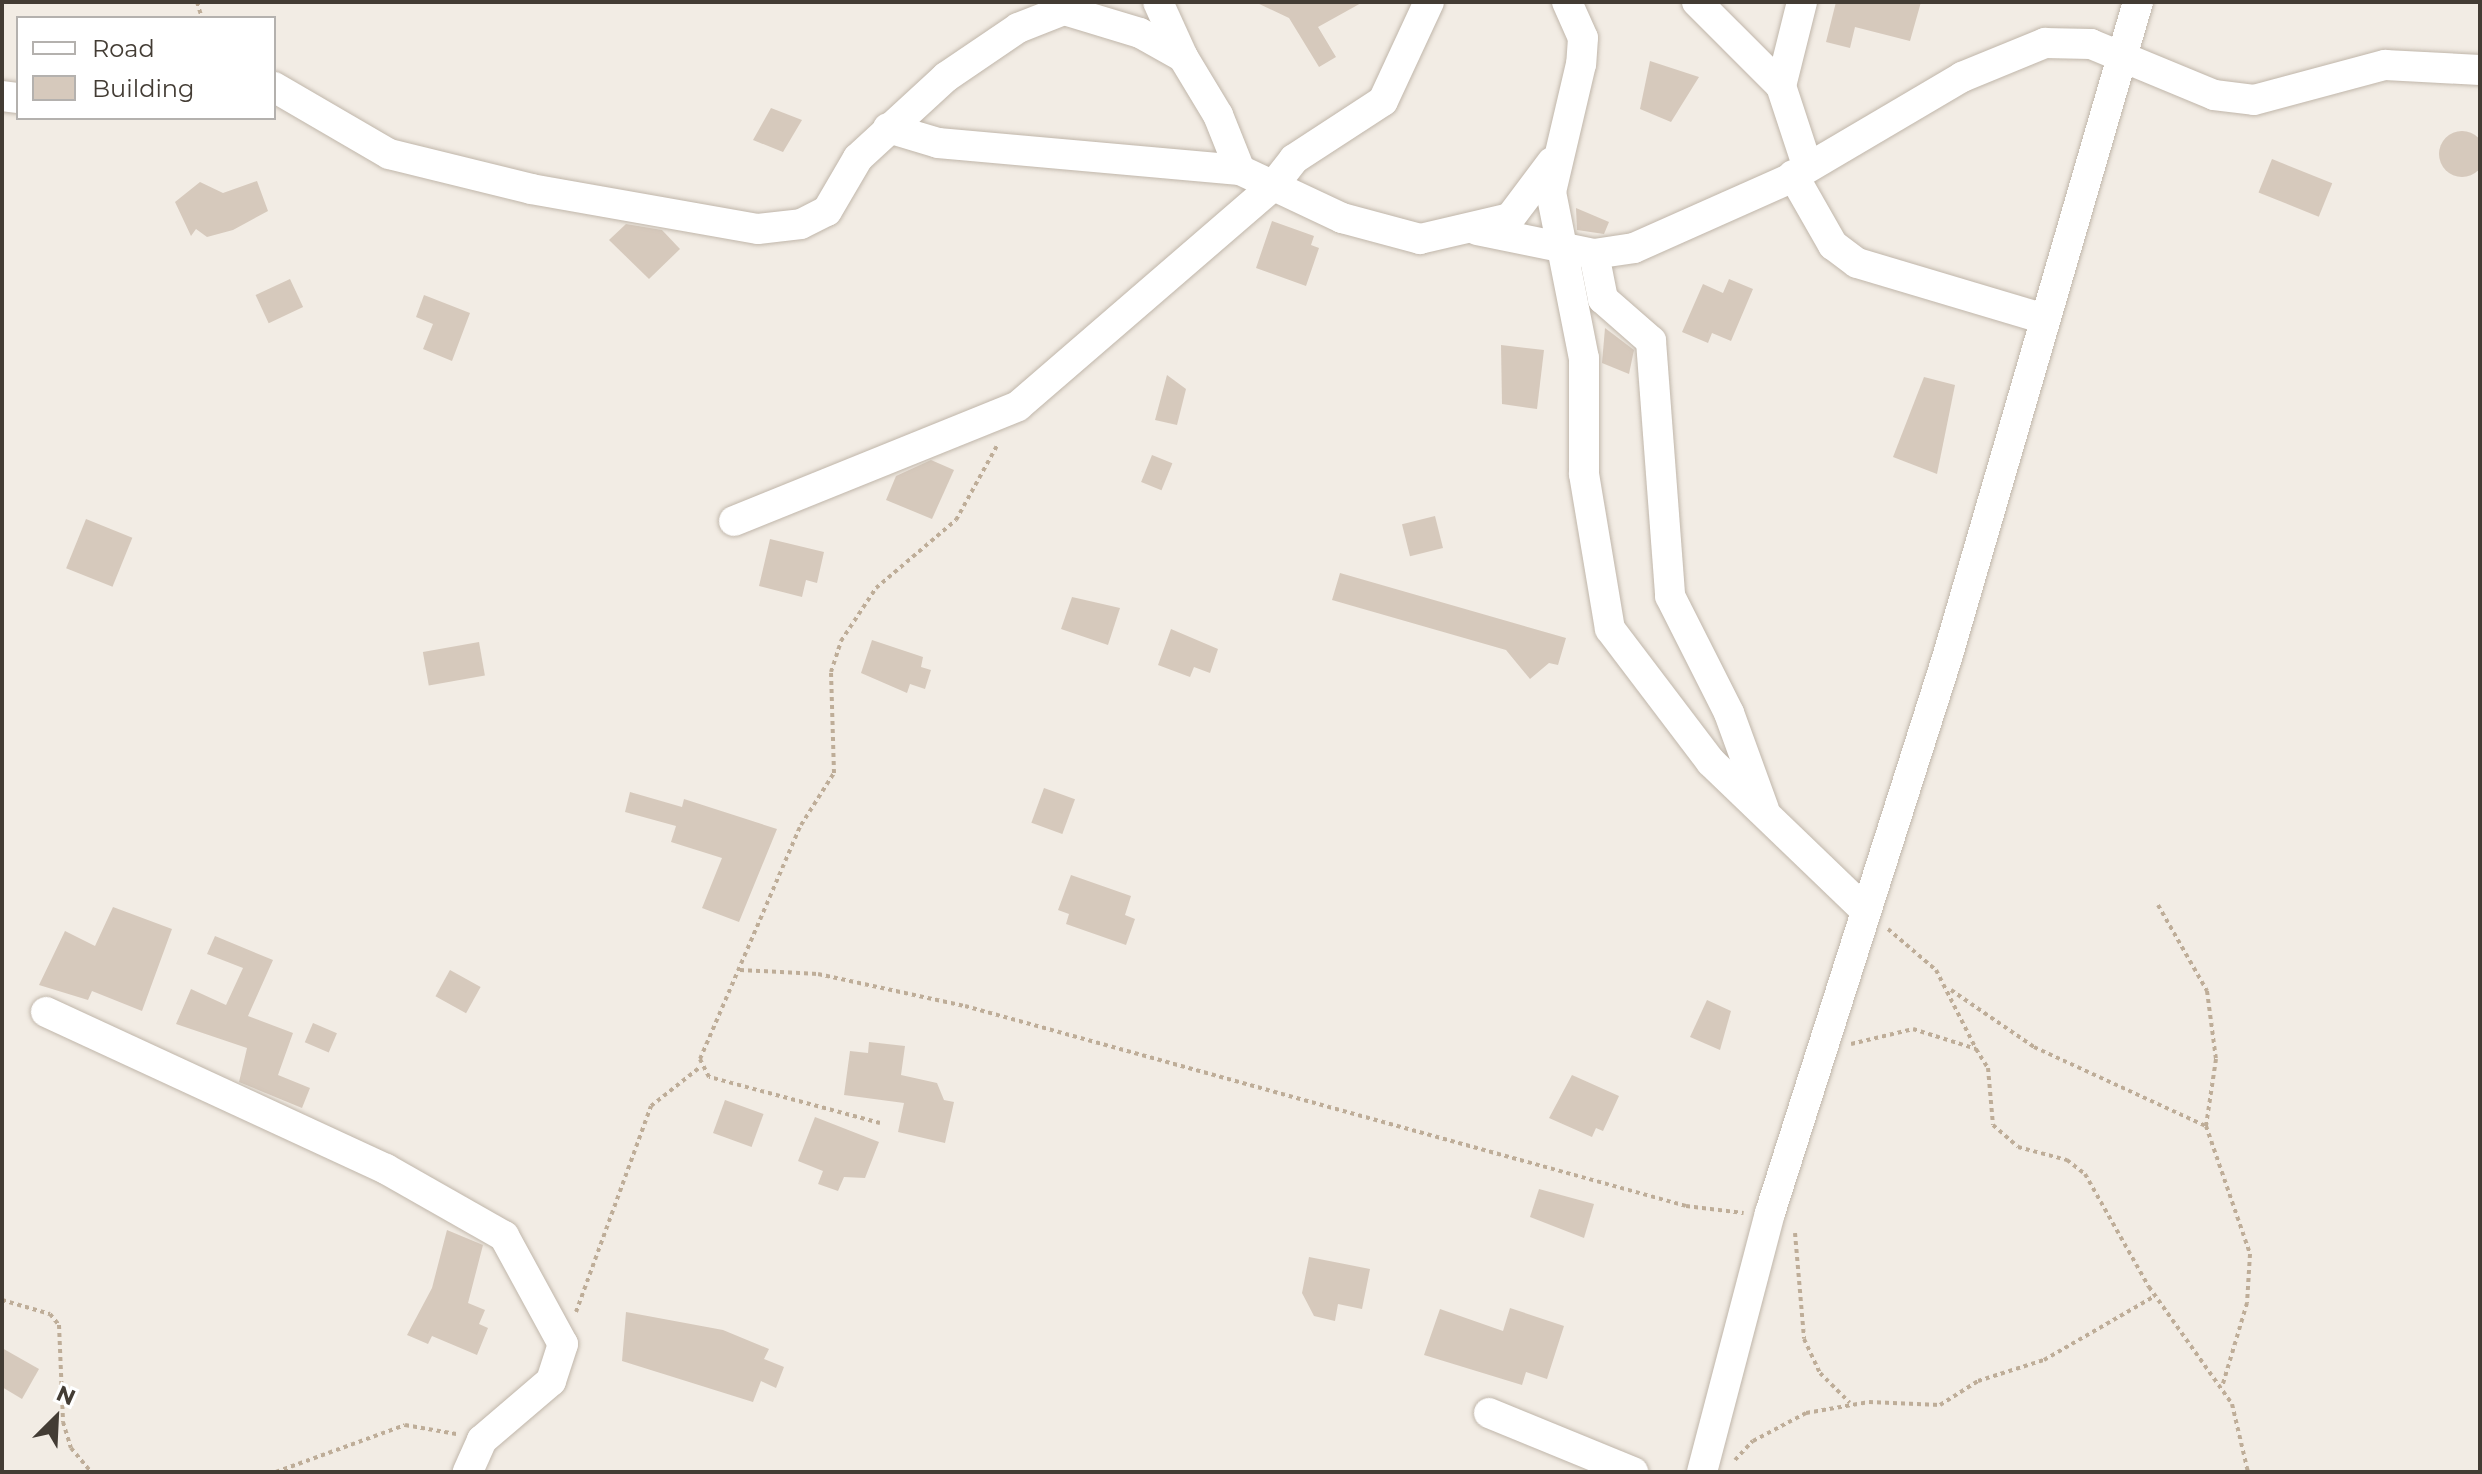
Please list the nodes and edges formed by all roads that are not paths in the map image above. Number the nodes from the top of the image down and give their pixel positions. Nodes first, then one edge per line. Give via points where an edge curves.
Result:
1 (1158, 2) edge
2 (1429, 2) edge
3 (1567, 2) edge
4 (1584, 2) edge
5 (1697, 2) edge
6 (1802, 2) edge
7 (2138, 2) edge
8 (1583, 38) junction
9 (2120, 56) junction
10 (1183, 57) junction
11 (2480, 70) edge
12 (1781, 86) junction
13 (276, 88) edge
14 (888, 128) junction
15 (1557, 153) junction
16 (1240, 170) junction
17 (1800, 170) junction
18 (1273, 186) junction
19 (1477, 230) junction
20 (1564, 249) junction
21 (1594, 254) junction
22 (2042, 318) junction
23 (734, 521) dead end
24 (1764, 809) junction
25 (1865, 910) junction
26 (46, 1012) dead end
27 (1489, 1413) dead end
28 (1713, 1471) edge
29 (468, 1472) edge
30 (1633, 1472) edge

1 - 10 street
2 - 18 street via 1383,101 1294,159
3 - 8 street
4 - 8 street
5 - 12 street
6 - 12 street
7 - 9 street
8 - 15 street via 1577,93
9 - 11 street via 2214,95 2254,100 2385,65
9 - 17 street via 2091,44 2045,43 1962,77
9 - 22 street
10 - 14 street via 1128,29 1064,10 1006,36
10 - 16 street via 1218,115
12 - 17 street
13 - 14 street via 389,154 547,192 758,229 801,224 827,211 858,158
14 - 16 street via 938,143
15 - 19 street via 1524,204
15 - 20 street via 1551,192
16 - 18 street
17 - 21 street via 1634,248
17 - 22 street via 1833,245 1857,263
18 - 19 street via 1386,233 1420,239
18 - 23 street via 1018,406
19 - 20 street
20 - 21 street
20 - 24 street via 1584,358 1592,544 1610,629 1664,709
21 - 24 street via 1603,299 1654,351 1662,559 1670,596 1734,724
22 - 25 street via 1947,658
24 - 25 street
25 - 28 street via 1772,1205
26 - 29 street via 464,1208 504,1236 563,1344 551,1381 482,1440
27 - 30 street

